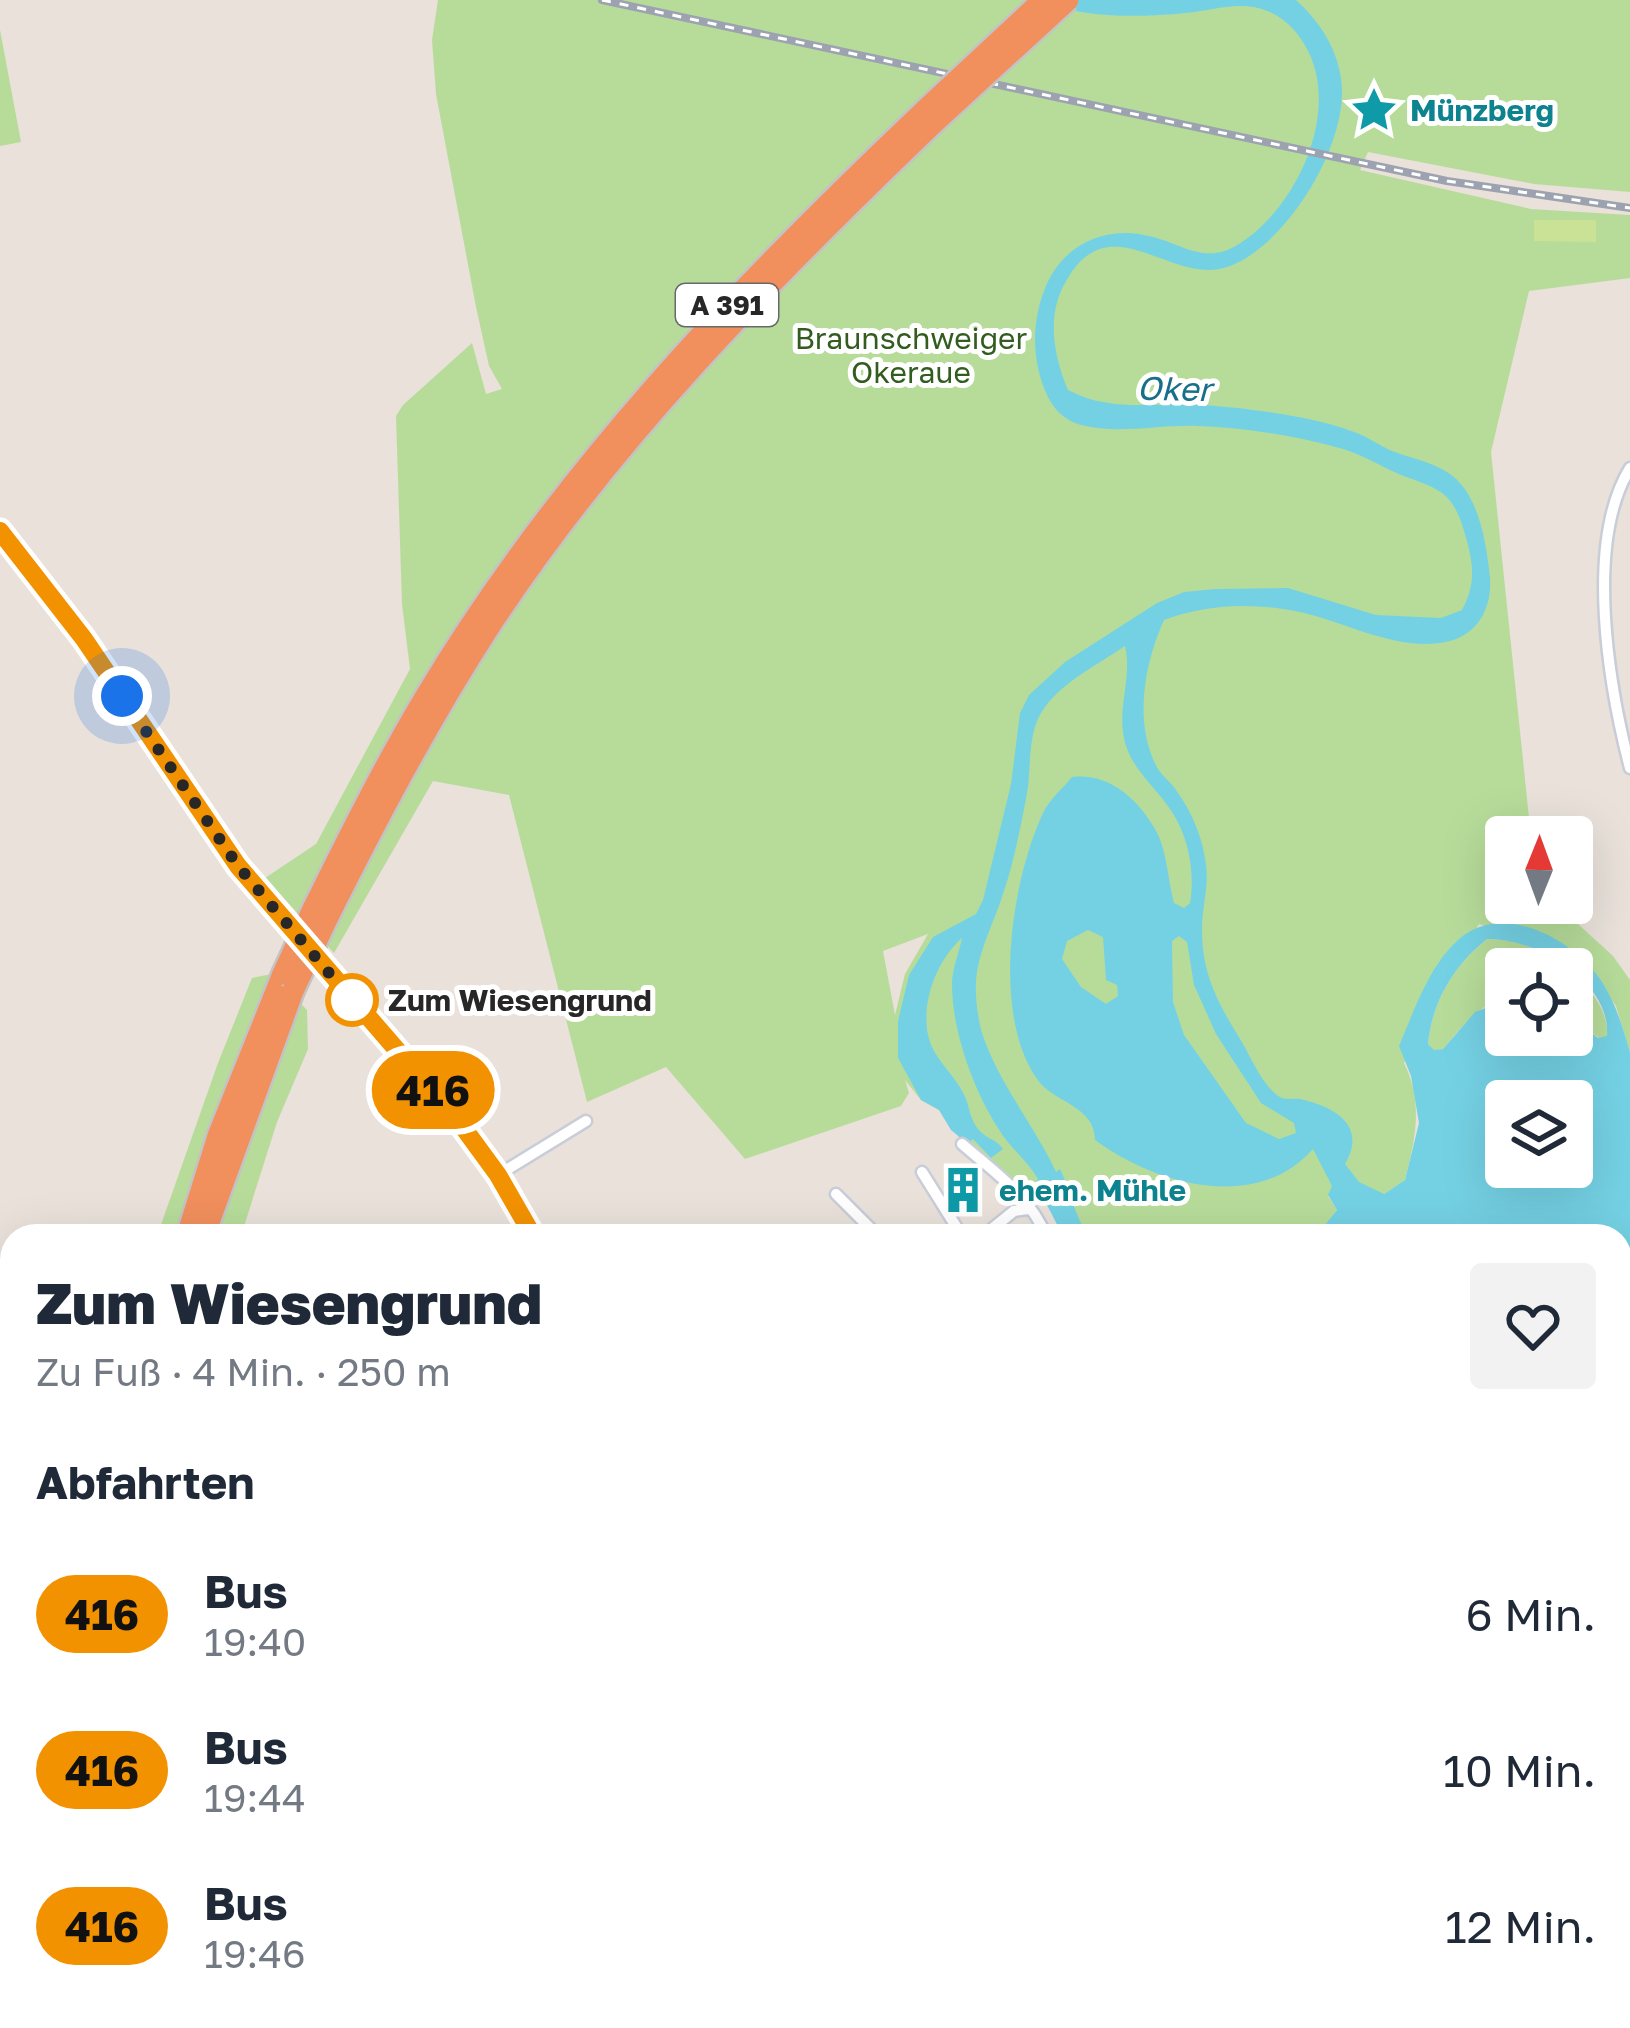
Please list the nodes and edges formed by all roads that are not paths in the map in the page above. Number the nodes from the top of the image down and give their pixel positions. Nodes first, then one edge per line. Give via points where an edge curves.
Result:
1 (1043, 0) edge
2 (1068, 0) edge
3 (1630, 468) edge
4 (554, 522) junction
5 (0, 531) edge
6 (1630, 768) edge
7 (288, 982) junction
8 (586, 1121) dead end
9 (962, 1144) dead end
10 (922, 1172) dead end
11 (498, 1175) junction
12 (836, 1194) dead end
13 (1028, 1209) junction
14 (191, 1224) edge
15 (208, 1224) edge
16 (526, 1224) edge
17 (866, 1224) edge
18 (954, 1224) edge
19 (998, 1224) edge
20 (1042, 1224) edge

1 - 4 highway, A 391, bridge via 706,326
2 - 4 highway, A 391, bridge via 717,338
3 - 6 street via 1610,522 1605,614
4 - 7 highway, A 391, bridge via 424,698
5 - 11 main road via 97,657 238,866
7 - 14 highway, A 391 via 226,1114
7 - 15 highway, A 391
8 - 11 street
9 - 13 street
10 - 18 street
11 - 16 main road
12 - 17 street
13 - 19 street
13 - 20 street

